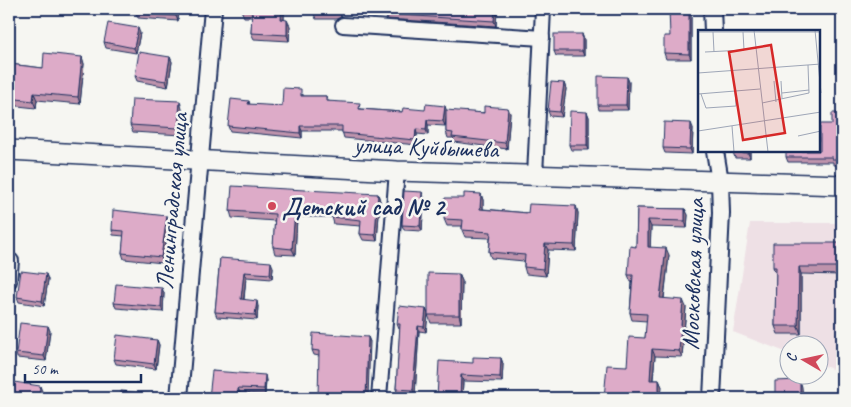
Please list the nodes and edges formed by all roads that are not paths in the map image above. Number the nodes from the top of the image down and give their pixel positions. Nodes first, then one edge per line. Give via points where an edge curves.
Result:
1 (213, 9) edge
2 (543, 9) edge
3 (712, 9) edge
4 (343, 25) dead end
5 (713, 30) edge
6 (542, 38) junction
7 (9, 150) edge
8 (715, 152) edge
9 (200, 162) junction
10 (397, 171) junction
11 (535, 175) junction
12 (720, 181) junction
13 (842, 185) edge
14 (9, 261) edge
15 (9, 281) edge
16 (179, 398) edge
17 (379, 398) edge
18 (712, 398) edge

1 - 9 street, Ленинградская улица
2 - 6 street
3 - 5 street
4 - 6 street
6 - 11 street
7 - 9 main road, улица Куйбышева
8 - 12 street, Московская улица
9 - 10 main road, улица Куйбышева
9 - 16 street, Ленинградская улица
10 - 11 main road, улица Куйбышева
10 - 17 street
11 - 12 main road, улица Куйбышева
12 - 13 main road, улица Куйбышева
12 - 18 street, Московская улица
14 - 15 street

